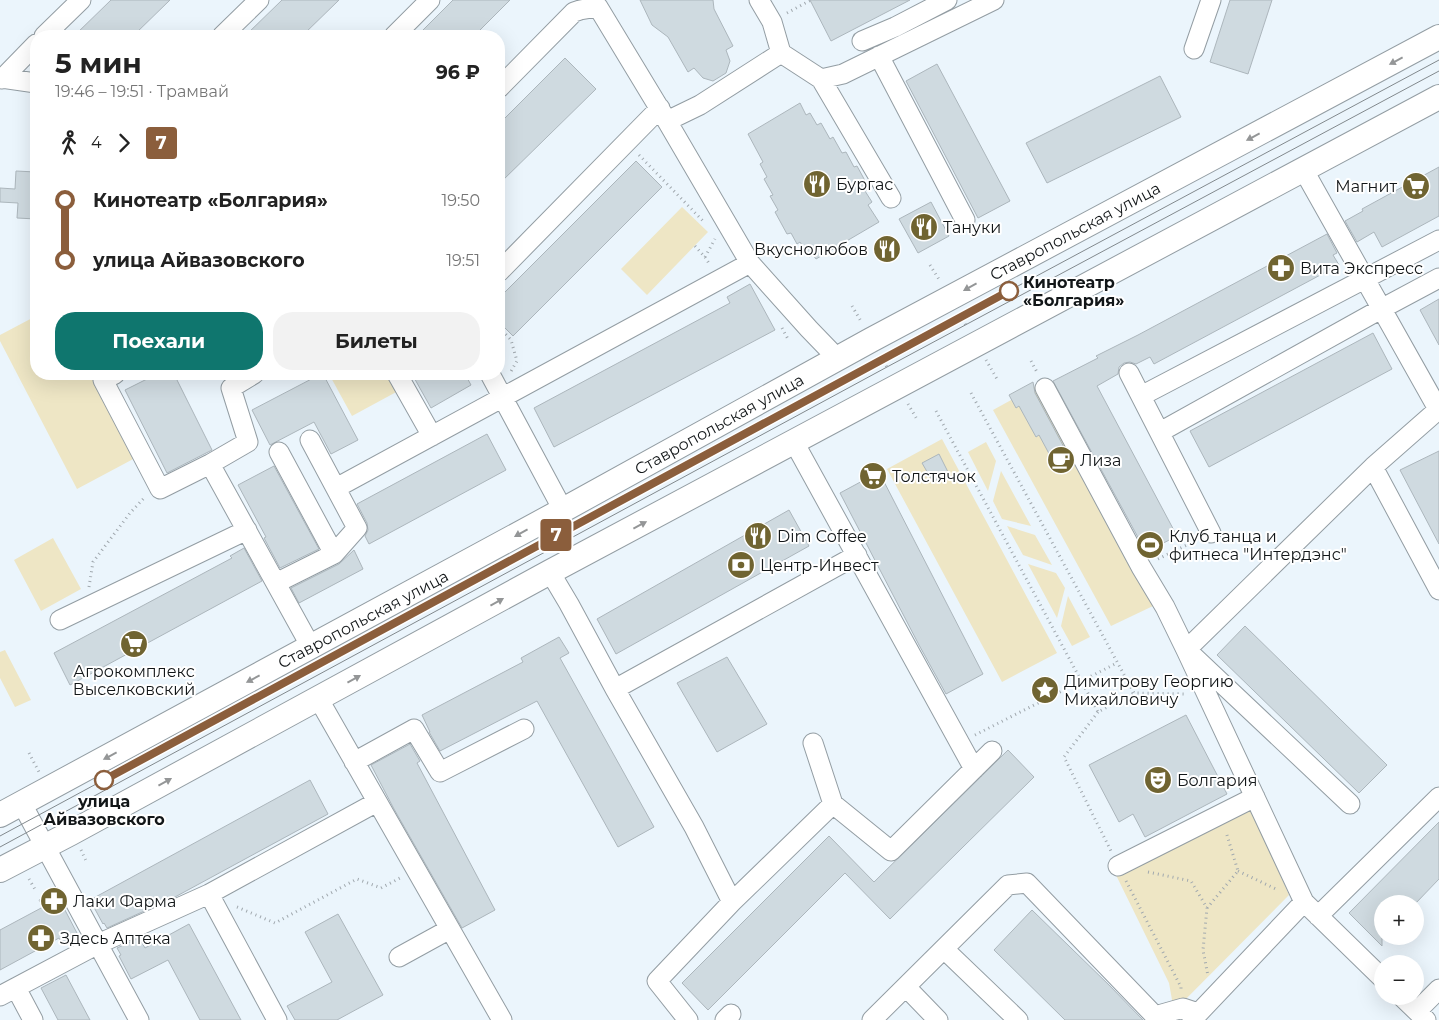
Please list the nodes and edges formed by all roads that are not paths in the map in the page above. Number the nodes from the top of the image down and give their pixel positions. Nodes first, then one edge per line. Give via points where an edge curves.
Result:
1 (81, 0) edge
2 (259, 0) edge
3 (430, 0) edge
4 (759, 0) edge
5 (1211, 0) edge
6 (601, 2) edge
7 (985, 2) edge
8 (940, 4) edge
9 (940, 26) junction
10 (895, 27) junction
11 (50, 30) edge
12 (228, 30) edge
13 (400, 30) edge
14 (1439, 37) edge
15 (862, 41) dead end
16 (904, 44) junction
17 (1194, 49) dead end
18 (30, 50) edge
19 (782, 53) junction
20 (879, 56) junction
21 (1, 78) edge
22 (821, 79) junction
23 (30, 82) edge
24 (505, 82) edge
25 (1439, 97) edge
26 (664, 115) junction
27 (1303, 169) junction
28 (891, 198) dead end
29 (965, 220) dead end
30 (1439, 240) edge
31 (750, 263) junction
32 (505, 266) edge
33 (1439, 278) edge
34 (1364, 279) junction
35 (1381, 309) junction
36 (837, 358) junction
37 (1129, 373) dead end
38 (103, 380) edge
39 (244, 380) edge
40 (400, 380) edge
41 (497, 387) edge
42 (1045, 388) dead end
43 (1141, 396) junction
44 (1438, 409) edge
45 (1160, 432) junction
46 (432, 436) junction
47 (310, 440) dead end
48 (794, 442) junction
49 (279, 452) dead end
50 (210, 464) junction
51 (1373, 467) junction
52 (336, 488) junction
53 (563, 510) junction
54 (247, 530) junction
55 (1211, 533) road end
56 (334, 554) junction
57 (857, 555) junction
58 (550, 572) junction
59 (276, 583) junction
60 (1439, 590) edge
61 (60, 620) dead end
62 (311, 647) junction
63 (1186, 650) junction
64 (615, 689) junction
65 (318, 698) junction
66 (524, 730) dead end
67 (813, 743) dead end
68 (992, 751) dead end
69 (354, 762) junction
70 (974, 769) junction
71 (1255, 797) junction
72 (1439, 797) edge
73 (377, 802) junction
74 (22, 804) junction
75 (833, 804) junction
76 (1350, 804) dead end
77 (0, 815) edge
78 (45, 846) junction
79 (1118, 866) road end
80 (0, 870) edge
81 (209, 894) junction
82 (732, 902) junction
83 (1304, 902) junction
84 (1318, 916) junction
85 (450, 928) junction
86 (98, 944) junction
87 (944, 949) junction
88 (400, 957) dead end
89 (1374, 970) edge
90 (906, 987) junction
91 (1439, 989) edge
92 (8, 992) edge
93 (1410, 1005) edge
94 (1191, 1014) edge
95 (280, 1015) edge
96 (1421, 1016) edge
97 (1154, 1018) edge
98 (33, 1020) edge
99 (139, 1020) edge
100 (502, 1020) edge
101 (688, 1020) edge
102 (872, 1020) edge
103 (938, 1020) edge
104 (1018, 1020) edge

1 - 11 street
2 - 12 street
3 - 13 street
4 - 19 street via 772,22
5 - 17 street
6 - 24 street via 574,12
6 - 26 street
7 - 9 street
8 - 9 street
8 - 10 street
9 - 16 street
10 - 15 street
10 - 16 street
14 -> 36 main road, Ставропольская улица
16 - 20 street
18 - 21 street
19 - 22 street
19 - 26 street via 703,110
20 - 22 street via 843,74
20 - 29 street
21 - 23 street
22 - 28 street
25 - 27 main road
26 - 31 street
26 - 32 street via 626,142
27 - 34 street
27 - 48 main road
30 - 34 street
31 - 36 street
31 - 41 street
33 - 35 street
34 - 35 street
34 - 43 street
35 - 44 street
35 - 45 street
36 - 53 main road, Ставропольская улица
37 - 43 street
38 - 50 street via 160,489
39 - 50 street via 231,388 248,442
40 - 46 street
41 - 46 street
41 - 53 street
42 - 63 street
43 - 45 street
44 - 51 street
45 - 55 street
46 - 52 street
47 - 52 street
48 - 57 street
58 -> 48 main road
49 - 56 street
50 - 54 street
51 - 60 street
51 - 63 street
52 - 56 street via 356,528
53 -> 62 main road, Ставропольская улица
54 - 59 street
54 - 61 street
56 - 59 street
57 - 64 street
57 - 70 street
58 - 64 street
65 -> 58 main road
59 - 62 street
62 -> 74 main road, Ставропольская улица
63 - 71 street
63 - 76 street
64 - 82 street via 694,827
65 - 69 street
78 -> 65 main road
66 - 69 street via 440,772 414,729
67 - 75 street
68 - 70 street
69 - 73 street
70 - 75 street via 891,851
71 - 79 street
71 - 83 street
72 - 84 street
73 - 81 street
73 - 85 street
74 - 77 main road, Ставропольская улица
74 - 78 street
75 - 82 street
78 - 80 main road
78 - 86 street
81 - 86 street
81 - 95 street
82 - 101 street via 657,981
83 - 84 street
83 - 94 street via 1213,998
84 - 89 street
85 - 88 street
85 - 100 street
86 - 92 street
86 - 99 street
87 - 90 street
87 - 97 street via 1008,885 1027,883
87 - 104 street
90 - 102 street
90 - 103 street
91 - 96 street
92 - 98 street
93 - 96 street
94 - 97 street

